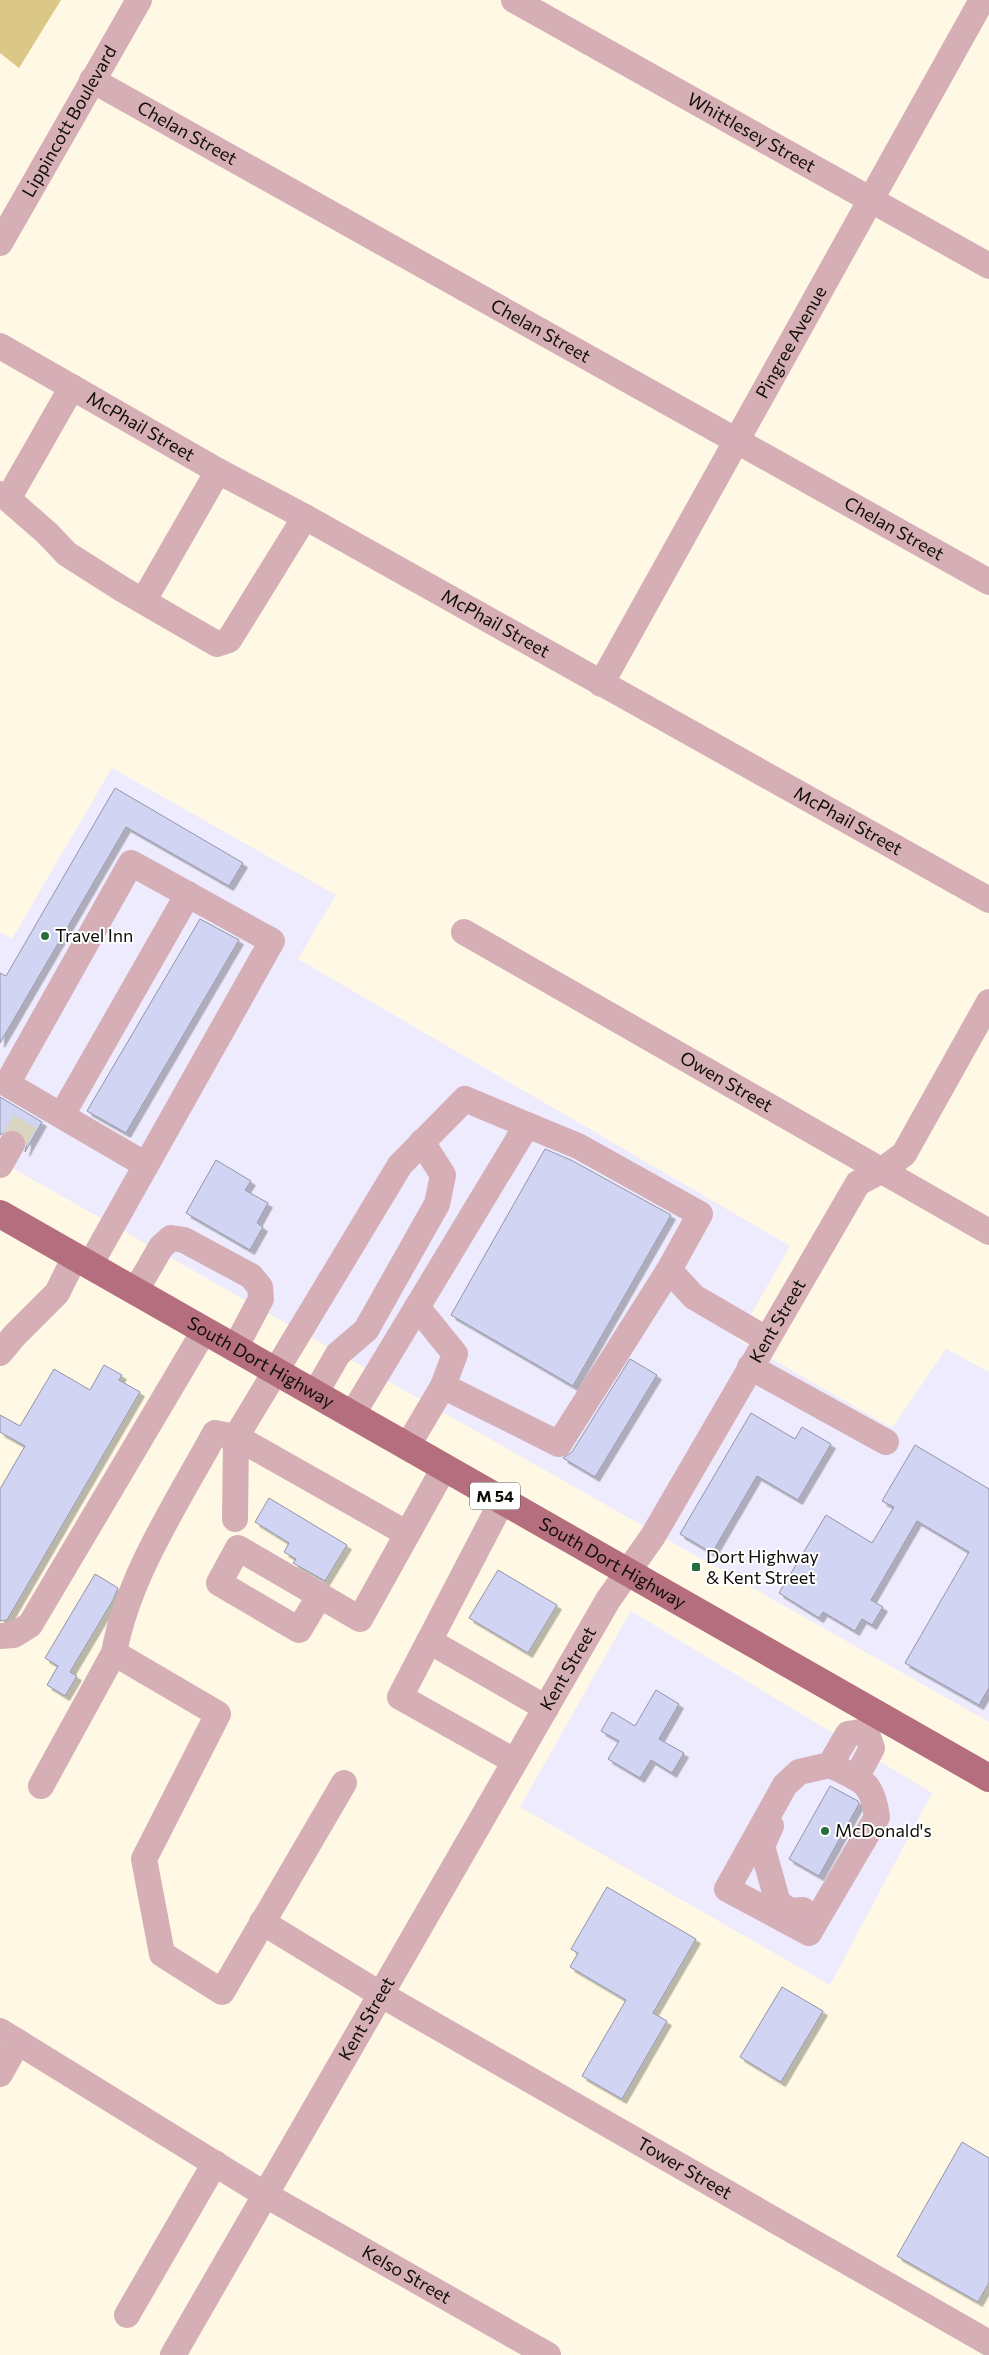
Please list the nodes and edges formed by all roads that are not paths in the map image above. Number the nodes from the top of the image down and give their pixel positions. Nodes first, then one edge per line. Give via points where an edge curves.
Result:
1 (140, 0) edge
2 (514, 0) edge
3 (982, 0) edge
4 (92, 80) junction
5 (870, 199) junction
6 (0, 243) edge
7 (989, 266) edge
8 (0, 346) edge
9 (72, 387) junction
10 (737, 441) junction
11 (218, 471) junction
12 (4, 496) edge
13 (305, 517) junction
14 (989, 582) edge
15 (144, 600) junction
16 (601, 684) junction
17 (188, 894) junction
18 (989, 900) edge
19 (464, 932) dead end
20 (989, 1002) edge
21 (62, 1115) junction
22 (527, 1125) junction
23 (422, 1142) junction
24 (146, 1165) junction
25 (881, 1171) junction
26 (0, 1214) edge
27 (989, 1232) edge
28 (82, 1261) junction
29 (669, 1270) junction
30 (135, 1292) junction
31 (417, 1307) junction
32 (204, 1331) junction
33 (766, 1339) junction
34 (235, 1348) junction
35 (0, 1354) edge
36 (750, 1366) junction
37 (276, 1372) junction
38 (443, 1386) junction
39 (315, 1394) junction
40 (352, 1415) junction
41 (236, 1437) junction
42 (886, 1442) dead end
43 (407, 1446) junction
44 (444, 1468) junction
45 (502, 1501) junction
46 (235, 1519) dead end
47 (406, 1534) junction
48 (626, 1572) junction
49 (320, 1595) junction
50 (0, 1636) edge
51 (429, 1641) junction
52 (114, 1653) junction
53 (546, 1708) junction
54 (871, 1722) junction
55 (514, 1761) junction
56 (830, 1765) junction
57 (987, 1772) edge
58 (856, 1778) junction
59 (344, 1783) dead end
60 (41, 1786) dead end
61 (874, 1796) junction
62 (772, 1808) junction
63 (262, 1922) junction
64 (380, 1994) junction
65 (9, 2037) edge
66 (0, 2074) edge
67 (215, 2163) junction
68 (264, 2194) junction
69 (127, 2315) dead end
70 (989, 2343) edge
71 (173, 2355) edge
72 (548, 2355) edge

1 - 4 street, Lippincott Boulevard
2 - 5 street, Whittlesey Street
3 - 5 street, Pingree Avenue
4 - 6 street, Lippincott Boulevard
4 - 10 street, Chelan Street
5 - 7 street, Whittlesey Street
5 - 10 street, Pingree Avenue
8 - 9 street, McPhail Street
9 - 11 street, McPhail Street
9 - 12 street
10 - 14 street, Chelan Street
10 - 16 street, Pingree Avenue
11 - 13 street, McPhail Street
11 - 15 street
12 - 15 street via 67,554
13 - 15 street via 229,640 217,644
13 - 16 street, McPhail Street
16 - 18 street, McPhail Street
17 - 21 street
17 - 21 street via 130,863 8,1084 34,1107
17 - 24 street via 272,940
19 - 25 street, Owen Street
20 - 25 street, Kent Street via 904,1154
21 - 24 street
22 - 23 street via 465,1099
22 - 29 street via 578,1146 700,1214
22 - 31 street
23 - 37 street via 400,1165
23 - 39 street via 443,1175 436,1204 366,1330 338,1354
24 - 28 street
25 - 27 street, Owen Street
25 - 33 street, Kent Street via 858,1184
26 - 28 main road, South Dort Highway / M 54
28 - 30 main road, South Dort Highway / M 54
28 - 35 street
29 - 33 street via 694,1297
29 - 38 street via 559,1444
30 - 32 main road, South Dort Highway / M 54
30 - 34 street via 161,1247 171,1238 184,1240 251,1276 260,1287 261,1298
31 - 38 street via 454,1354
31 - 40 street
32 - 34 main road, South Dort Highway / M 54
32 - 50 street via 38,1614 30,1625 14,1635
33 - 36 street, Kent Street
34 - 37 main road, South Dort Highway / M 54
36 - 42 street
36 - 48 street, Kent Street via 653,1536
37 - 39 main road, South Dort Highway / M 54
37 - 41 street
38 - 43 street
39 - 40 main road, South Dort Highway / M 54
40 - 43 main road, South Dort Highway / M 54
41 - 46 street
41 - 47 street
41 - 52 street via 215,1433 150,1552 119,1626
43 - 44 main road, South Dort Highway / M 54
44 - 45 main road, South Dort Highway / M 54
44 - 47 street
45 - 48 main road, South Dort Highway / M 54
45 - 51 street
47 - 49 street via 360,1619
48 - 53 street, Kent Street
48 - 54 main road, South Dort Highway / M 54
49 - 49 street via 238,1548 219,1583 299,1630
51 - 53 street
51 - 55 street via 400,1697
52 - 60 street
52 - 63 street via 218,1714 144,1859 162,1954 222,1992
53 - 55 street, Kent Street
54 - 56 street via 848,1734
54 - 57 main road, South Dort Highway / M 54
54 - 58 street via 872,1748
55 - 64 street, Kent Street
56 - 58 street
56 - 62 street via 799,1772 785,1785
58 - 61 street via 865,1783
59 - 63 street
61 - 62 street via 810,1908 791,1910 778,1903 762,1846 774,1819
61 - 62 street via 878,1817 808,1933 727,1889
63 - 64 street, Tower Street
64 - 68 street, Kent Street
64 - 70 street, Tower Street
65 - 66 street
65 - 67 street, Kelso Street
67 - 68 street, Kelso Street
67 - 69 street
68 - 71 street, Kent Street
68 - 72 street, Kelso Street

